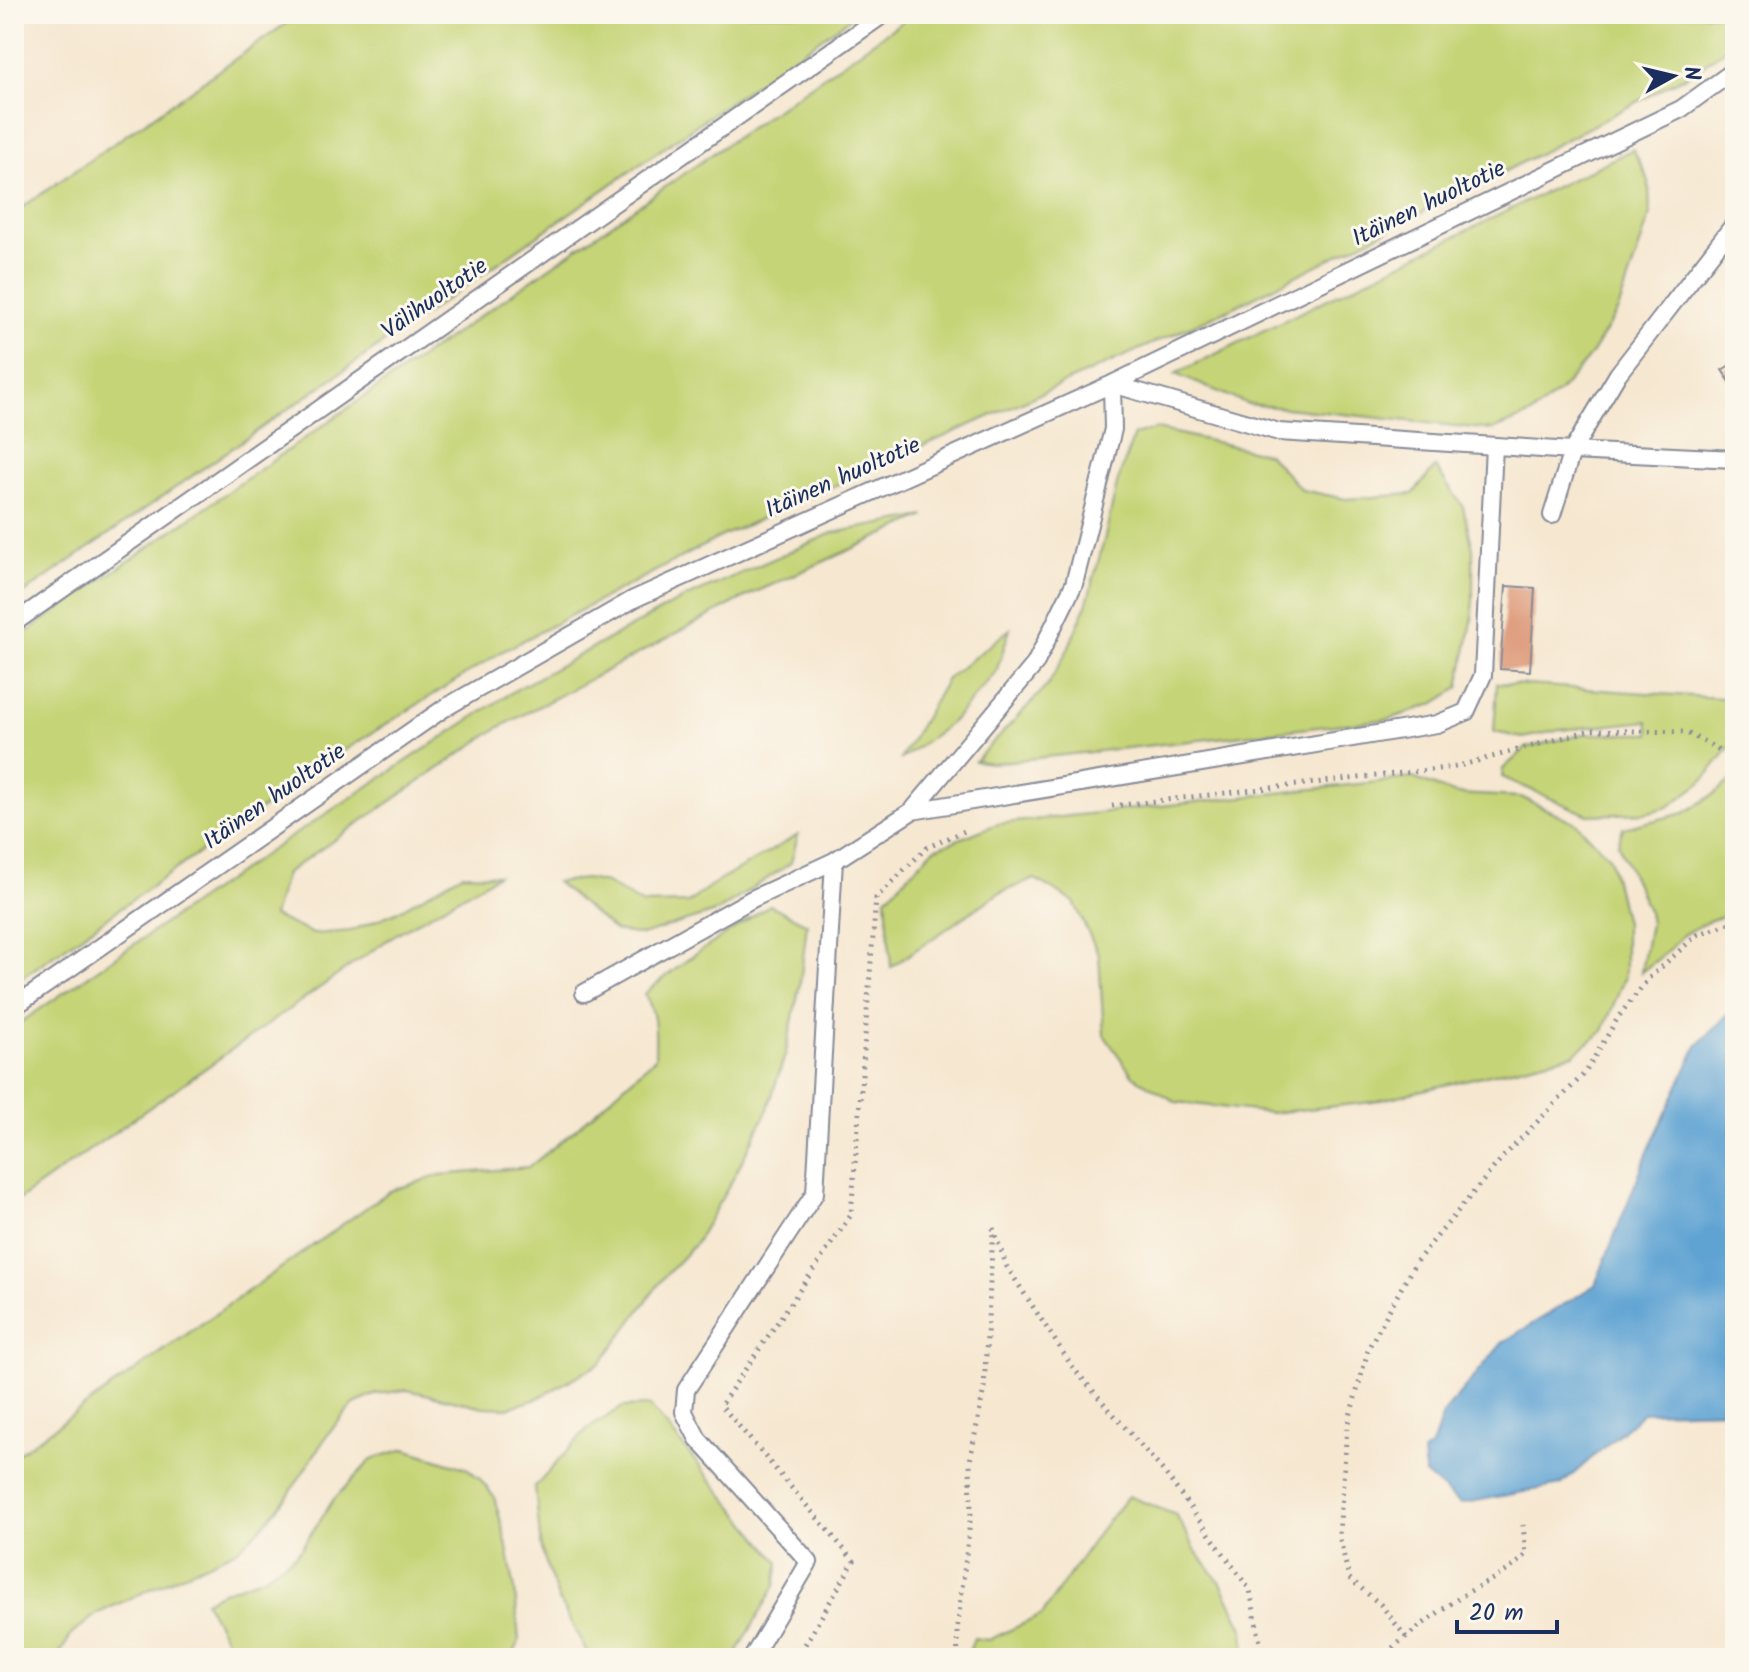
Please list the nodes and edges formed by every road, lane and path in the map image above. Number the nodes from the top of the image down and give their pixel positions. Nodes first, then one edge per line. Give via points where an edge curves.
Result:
1 (884, 14) edge
2 (1735, 70) edge
3 (1735, 223) edge
4 (1112, 384) junction
5 (1494, 446) junction
6 (1572, 451) junction
7 (1735, 459) edge
8 (1552, 515) dead end
9 (14, 623) edge
10 (1735, 758) edge
11 (1099, 808) dead end
12 (912, 811) junction
13 (977, 826) dead end
14 (834, 861) junction
15 (1735, 921) edge
16 (584, 993) dead end
17 (14, 1007) edge
18 (1523, 1525) dead end
19 (1406, 1637) junction
20 (752, 1658) edge
21 (797, 1658) edge
22 (958, 1658) edge
23 (1263, 1658) edge
24 (1380, 1658) edge

1 - 9 lane, Välihuoltotie
2 - 4 lane, Itäinen huoltotie via 1681,109
3 - 6 lane via 1618,374
4 - 5 lane via 1279,432
4 - 12 lane via 1113,429 1074,584 1035,664
4 - 17 lane, Itäinen huoltotie via 634,599 443,709
5 - 6 lane
5 - 12 lane via 1483,675 1466,712 1437,724
6 - 7 lane
6 - 8 lane
10 - 11 path via 1685,732 1591,730 1455,767
12 - 14 lane
13 - 21 path via 926,848 876,898 851,1215 721,1405 854,1561
14 - 16 lane via 752,899
14 - 20 lane via 815,1193 686,1390 684,1412 698,1439 809,1562
15 - 19 path via 1697,935 1649,978 1585,1073 1501,1159 1415,1263 1369,1347 1347,1427 1339,1535 1349,1578 1381,1605
18 - 19 path via 1526,1555
19 - 24 path
22 - 23 path via 971,1513 970,1461 984,1388 993,1228 1007,1267 1073,1368 1165,1473 1250,1590

